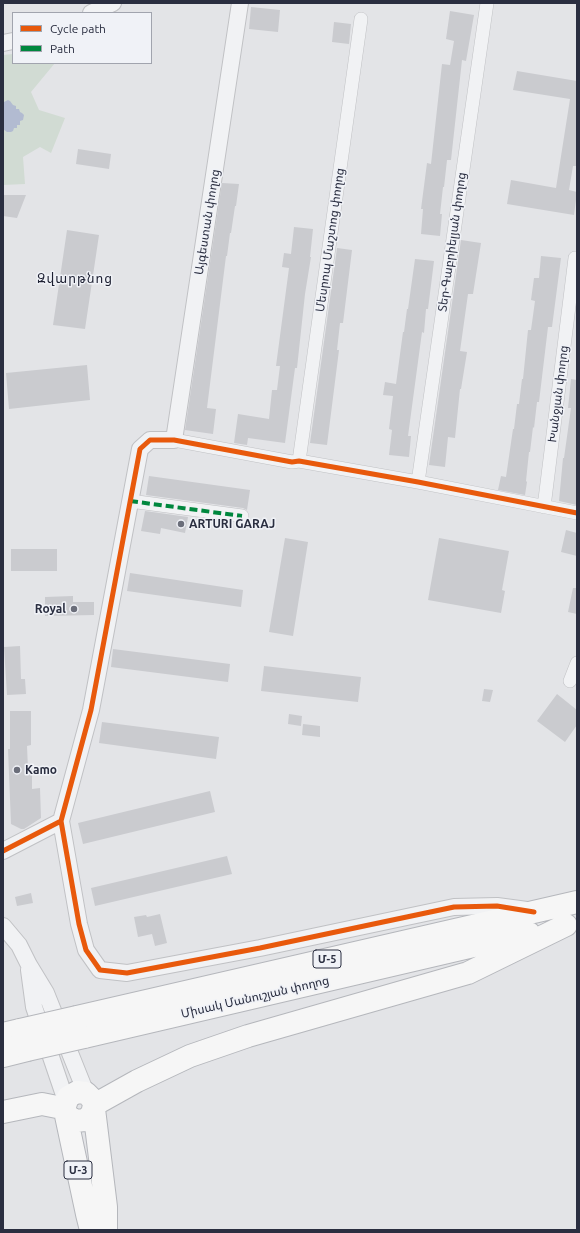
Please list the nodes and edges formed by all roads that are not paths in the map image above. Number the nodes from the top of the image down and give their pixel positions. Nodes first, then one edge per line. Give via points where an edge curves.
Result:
1 (113, 3) edge
2 (240, 3) edge
3 (487, 3) edge
4 (93, 12) edge
5 (361, 19) dead end
6 (575, 258) dead end
7 (174, 440) junction
8 (299, 461) junction
9 (418, 482) junction
10 (130, 500) junction
11 (544, 507) junction
12 (577, 513) edge
13 (242, 516) dead end
14 (577, 663) edge
15 (570, 681) dead end
16 (61, 821) junction
17 (3, 851) edge
18 (577, 902) edge
19 (534, 912) junction
20 (4, 922) edge
21 (571, 924) edge
22 (29, 965) junction
23 (12, 1032) edge
24 (3, 1056) edge
25 (91, 1103) junction
26 (65, 1106) junction
27 (3, 1112) edge
28 (91, 1230) edge
29 (106, 1230) edge

1 - 4 street
2 - 7 street, Այգեստան փողոց
3 - 9 street, Տեր-Գաբրիելյան փողոց
5 - 8 street, Մեսրոպ Մաշտոց փողոց
6 - 11 street, Խանջյան փողոց
7 - 8 street via 292,462
7 - 10 street via 150,440 140,449
8 - 9 street
9 - 11 street
10 - 13 street
10 - 16 street via 91,710
11 - 12 street
14 - 15 street
16 - 17 street
16 - 19 street via 79,924 86,950 100,970 127,973 454,907 497,906
18 - 19 highway, Միսակ Մանուշյան փողոց / Մ-5
19 - 23 highway, Միսակ Մանուշյան փողոց / Մ-5, bridge
20 - 22 street
21 - 24 highway, Միսակ Մանուշյան փողոց / Մ-5, bridge
21 - 25 highway via 468,973 248,1036 190,1056
22 - 25 street, Մ-3 via 46,993
22 - 26 street, Մ-3 via 34,1007
25 - 26 highway via 89,1118 80,1121 71,1118
25 - 29 highway, Մ-3 via 106,1206
26 - 27 highway via 42,1104
26 - 28 highway, Մ-3

